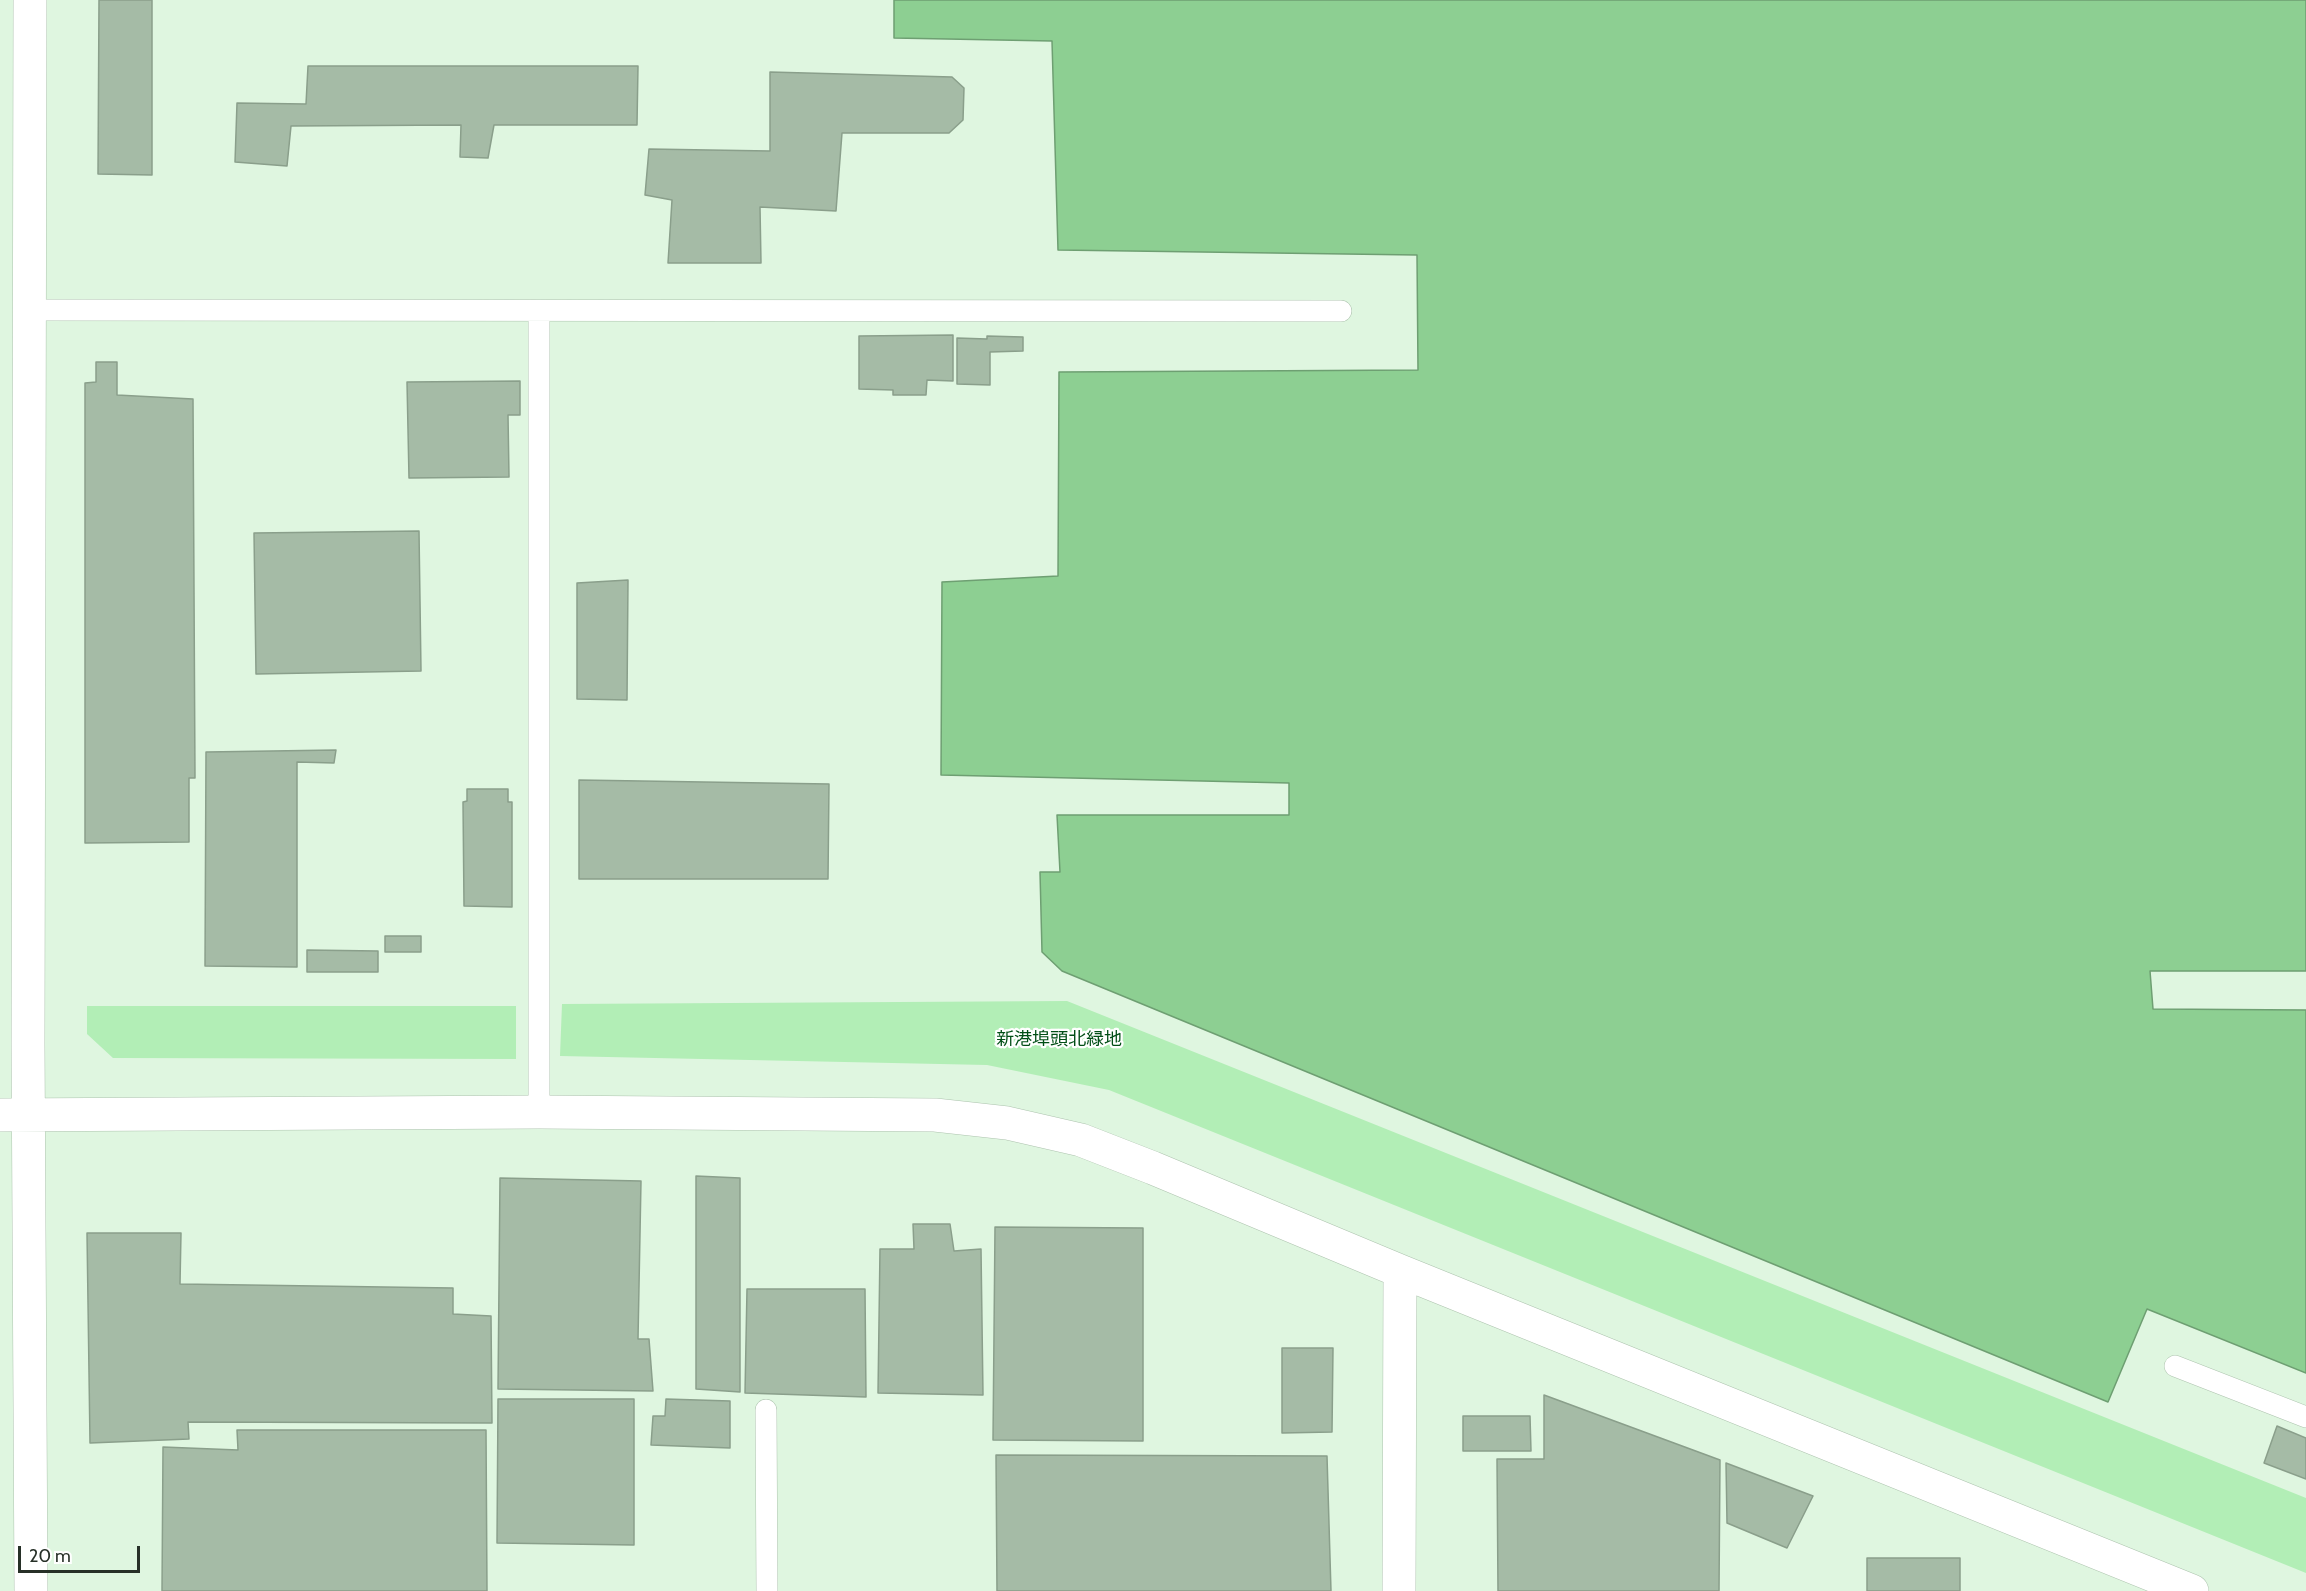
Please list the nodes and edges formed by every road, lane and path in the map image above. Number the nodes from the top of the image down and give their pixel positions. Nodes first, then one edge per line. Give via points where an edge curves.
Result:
1 (30, 0) edge
2 (29, 310) junction
3 (1341, 311) dead end
4 (538, 312) junction
5 (539, 1112) junction
6 (14, 1115) edge
7 (1400, 1271) junction
8 (2175, 1366) dead end
9 (766, 1410) dead end
10 (2306, 1417) edge
11 (31, 1591) edge
12 (767, 1591) edge
13 (1399, 1591) edge
14 (2192, 1591) edge

1 - 2 street
2 - 4 lane
2 - 6 street
3 - 4 lane
4 - 5 lane
5 - 6 street
5 - 7 street via 935,1114 1007,1123 1082,1140
6 - 11 street
7 - 13 street
7 - 14 street
8 - 10 lane
9 - 12 lane

